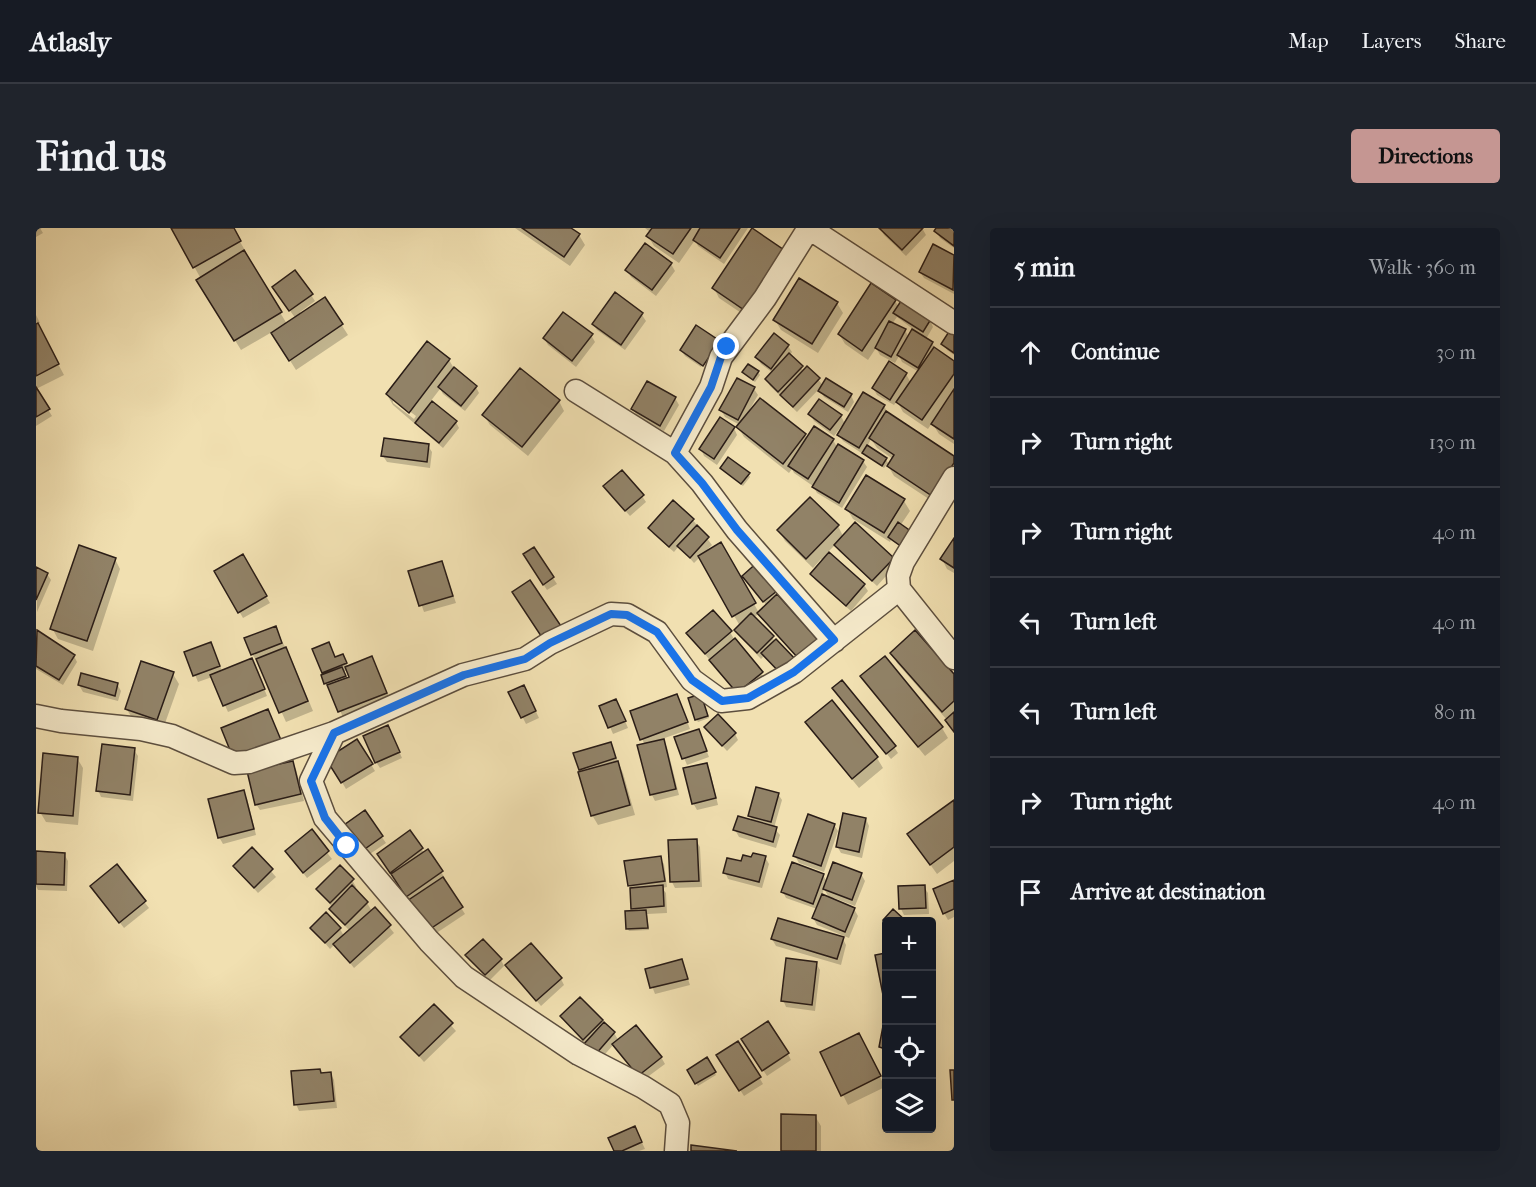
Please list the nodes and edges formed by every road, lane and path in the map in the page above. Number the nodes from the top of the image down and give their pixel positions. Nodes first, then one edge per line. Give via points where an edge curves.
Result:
1 (809, 228) edge
2 (954, 323) edge
3 (576, 391) dead end
4 (675, 453) junction
5 (954, 478) edge
6 (899, 589) junction
7 (834, 640) junction
8 (954, 658) edge
9 (36, 716) edge
10 (334, 733) junction
11 (676, 1151) edge

1 - 2 street
1 - 4 street via 765,298 721,357 711,387
3 - 4 street
4 - 7 street
5 - 6 street via 903,562
6 - 7 street
6 - 8 street
7 - 10 street via 794,672 748,698 722,701 692,680 657,632 627,615 611,614 525,659 464,675
9 - 10 street via 172,736 234,763 249,762
10 - 11 street via 311,781 325,818 347,846 464,977 579,1054 670,1104 678,1123

